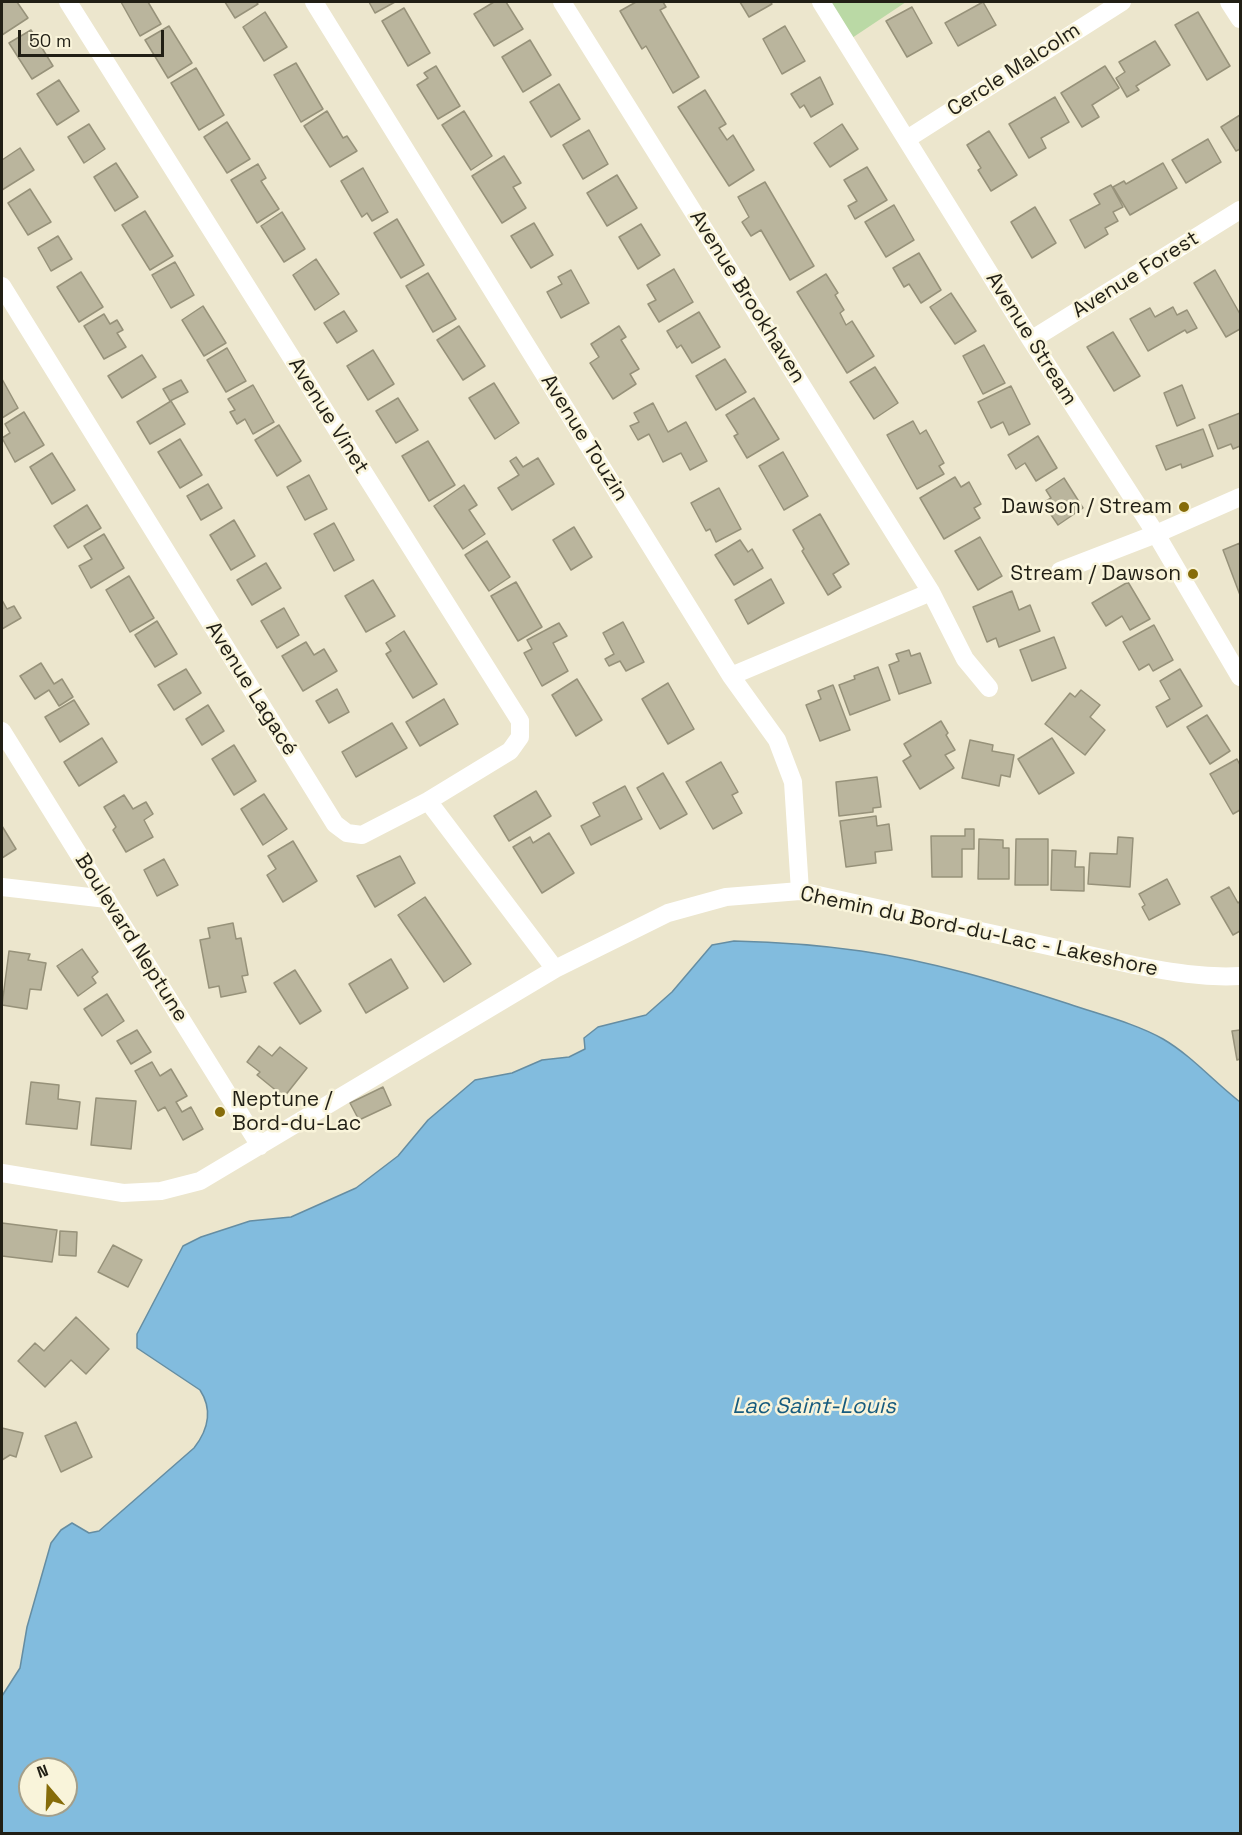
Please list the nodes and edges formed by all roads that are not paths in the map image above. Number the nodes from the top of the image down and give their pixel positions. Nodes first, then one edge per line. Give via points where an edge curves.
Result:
1 (68, 2) edge
2 (314, 2) edge
3 (562, 2) edge
4 (821, 2) edge
5 (1122, 2) edge
6 (1229, 2) edge
7 (1240, 19) edge
8 (906, 139) junction
9 (1240, 210) edge
10 (2, 286) edge
11 (1031, 340) junction
12 (1240, 498) edge
13 (1156, 534) junction
14 (1060, 571) dead end
15 (931, 592) junction
16 (731, 676) junction
17 (1240, 677) edge
18 (988, 688) dead end
19 (2, 730) edge
20 (428, 801) junction
21 (2, 887) edge
22 (800, 891) junction
23 (106, 899) junction
24 (555, 969) junction
25 (1240, 976) edge
26 (260, 1146) junction
27 (2, 1173) edge

1 - 20 street, Avenue Vinet via 519,721 520,737 510,752
2 - 16 street, Avenue Touzin
3 - 15 street, Avenue Brookhaven
4 - 8 street, Avenue Stream
5 - 8 street, Cercle Malcolm
6 - 7 street
8 - 11 street, Avenue Stream
9 - 11 street, Avenue Forest
10 - 20 street, Avenue Lagacé via 335,824 347,833 362,835
11 - 13 street, Avenue Stream
12 - 13 street
13 - 14 street
13 - 17 street, Avenue Stream
15 - 16 street
15 - 18 street, Avenue Brookhaven via 965,659
16 - 22 street, Avenue Touzin via 777,740 793,782
19 - 23 street, Boulevard Neptune
20 - 24 street
21 - 23 street
22 - 24 street, Chemin du Bord-du-Lac - Lakeshore via 726,897 668,913
22 - 25 street, Chemin du Bord-du-Lac - Lakeshore via 1185,975
23 - 26 street, Boulevard Neptune
24 - 26 street, Chemin du Bord-du-Lac - Lakeshore
26 - 27 street, Chemin du Bord-du-Lac - Lakeshore via 200,1181 161,1191 123,1193

